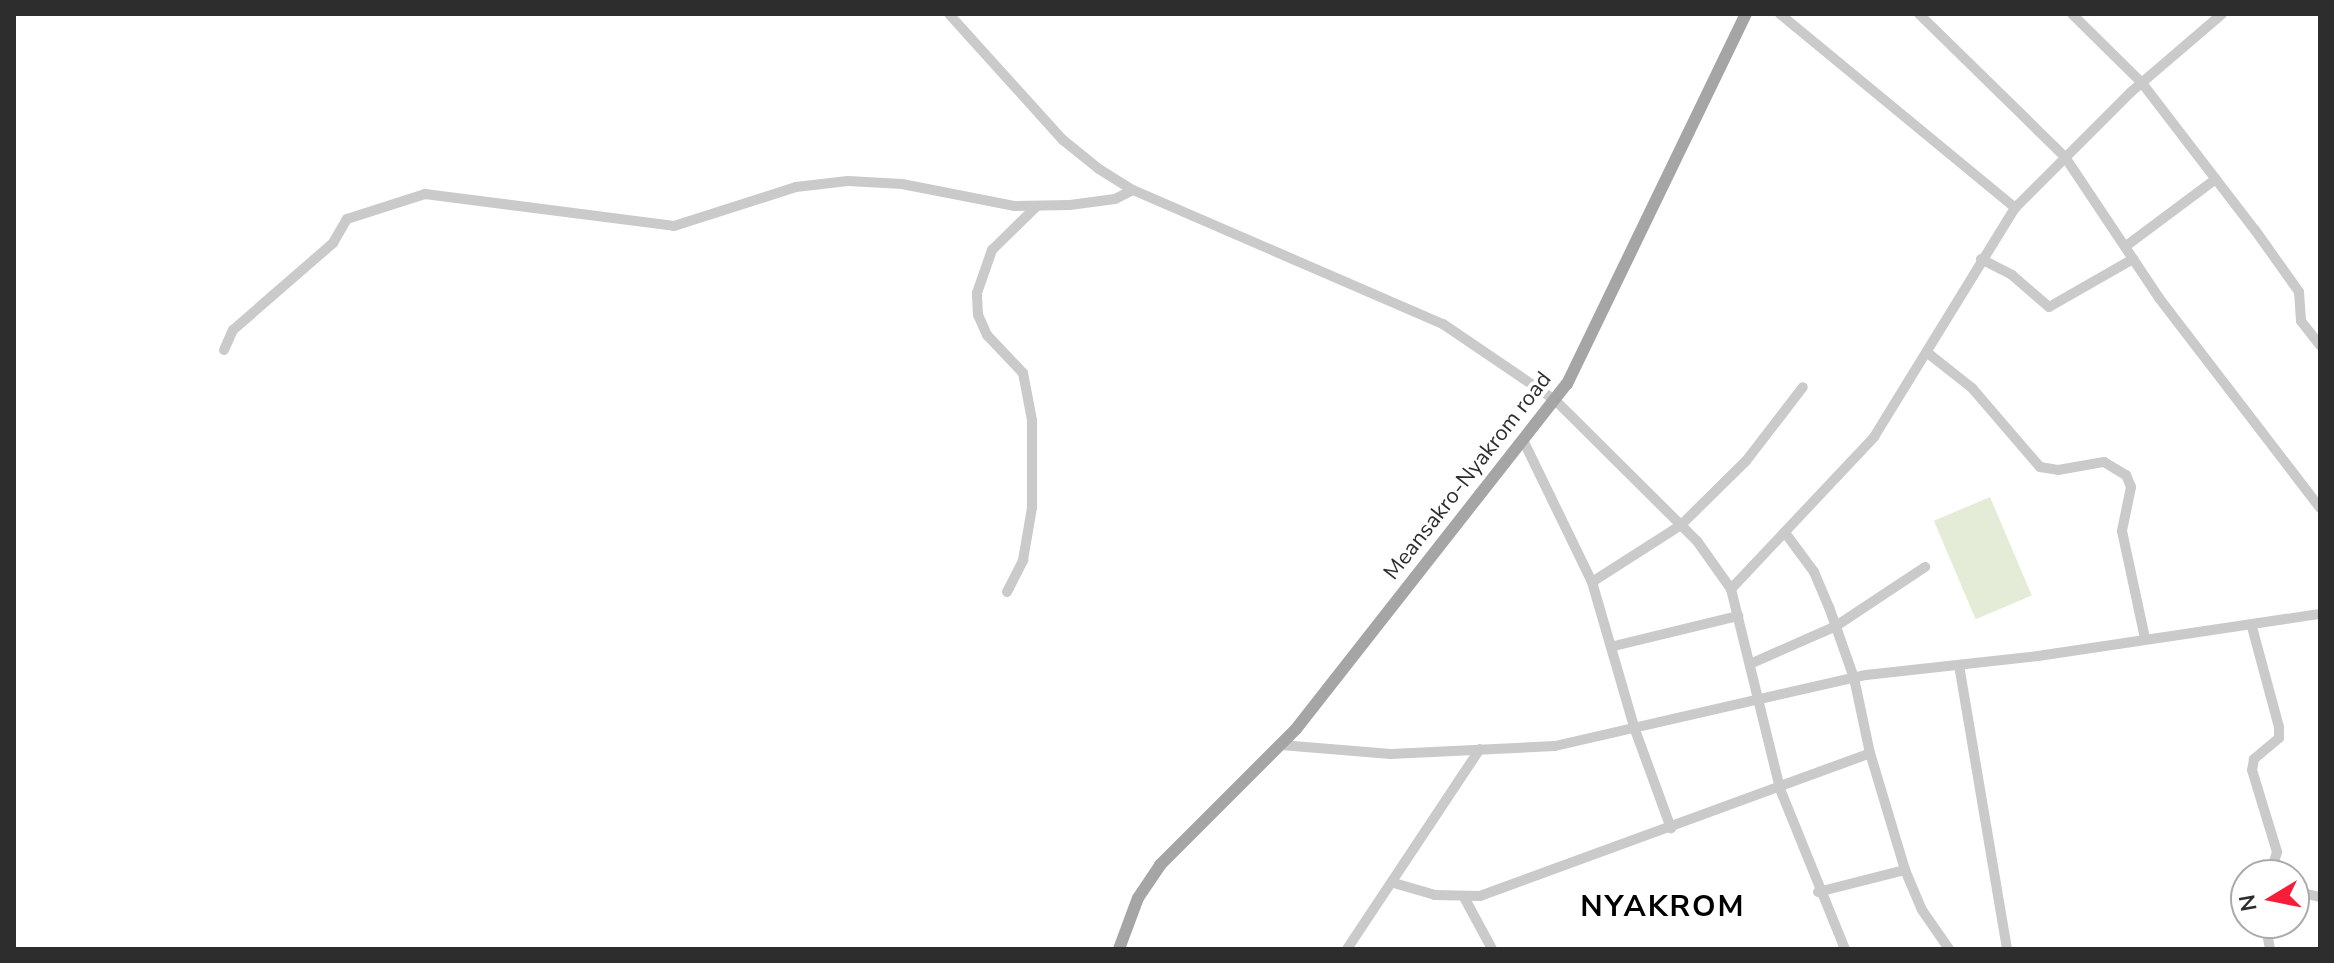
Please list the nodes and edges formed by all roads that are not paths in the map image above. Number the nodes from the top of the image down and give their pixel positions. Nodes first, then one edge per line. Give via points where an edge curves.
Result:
1 (949, 14) edge
2 (1746, 14) edge
3 (1780, 14) edge
4 (1919, 14) edge
5 (2072, 14) edge
6 (2222, 14) edge
7 (2142, 83) junction
8 (2065, 157) junction
9 (2216, 179) junction
10 (1133, 190) junction
11 (1037, 206) junction
12 (2015, 208) junction
13 (2126, 246) junction
14 (1981, 259) junction
15 (2133, 259) junction
16 (2320, 345) edge
17 (224, 350) dead end
18 (1929, 354) junction
19 (1803, 387) dead end
20 (1555, 400) junction
21 (1523, 440) junction
22 (2320, 508) edge
23 (1681, 525) junction
24 (1786, 534) junction
25 (1925, 567) dead end
26 (1592, 582) junction
27 (1731, 589) junction
28 (1007, 592) dead end
29 (2320, 614) edge
30 (1738, 616) junction
31 (1836, 626) junction
32 (2252, 627) junction
33 (2145, 638) junction
34 (1614, 646) junction
35 (1750, 664) junction
36 (1959, 665) junction
37 (1854, 678) junction
38 (1759, 701) junction
39 (1634, 727) junction
40 (1281, 745) junction
41 (1480, 749) junction
42 (1870, 753) junction
43 (1780, 789) junction
44 (1671, 828) junction
45 (2275, 859) edge
46 (1905, 870) junction
47 (1394, 883) junction
48 (1818, 892) junction
49 (1465, 899) junction
50 (1119, 949) edge
51 (1347, 949) edge
52 (1492, 949) edge
53 (1845, 949) edge
54 (1949, 949) edge
55 (2007, 949) edge

1 - 10 street via 1063,140
2 - 20 main road, Meansakro-Nyakrom road
3 - 12 street
4 - 8 street
5 - 7 street
6 - 7 street
7 - 8 street
7 - 9 street
8 - 12 street
8 - 13 street
9 - 13 street
9 - 16 street via 2299,292 2301,321
10 - 11 street via 1115,199
10 - 20 street via 1443,324
11 - 17 street via 848,181 796,187 674,226 425,194 347,219 333,243 233,330
11 - 28 street via 992,250 977,293 978,315 987,335 1023,373 1032,420 1032,508 1023,560
12 - 14 street
13 - 15 street
14 - 15 street via 2012,275 2049,307
14 - 18 street
15 - 22 street
18 - 24 street via 1874,437
18 - 33 street via 1972,388 2040,467 2058,470 2104,462 2126,475 2131,487 2122,531
19 - 23 street via 1746,461
20 - 21 main road, Meansakro-Nyakrom road
20 - 23 street
21 - 26 street
21 - 40 main road, Meansakro-Nyakrom road
23 - 26 street
23 - 27 street
24 - 27 street
24 - 31 street via 1814,572
25 - 31 street
26 - 34 street
27 - 30 street
29 - 32 street
30 - 34 street
30 - 35 street
31 - 35 street
31 - 37 street
32 - 33 street
32 - 45 street via 2279,727 2279,738 2254,759 2252,770
33 - 36 street
34 - 39 street
35 - 38 street
36 - 37 street
36 - 55 street
37 - 38 street
37 - 42 street
38 - 39 street
38 - 43 street
39 - 41 street via 1555,746
39 - 44 street
40 - 41 street via 1362,754
40 - 50 main road, Meansakro-Nyakrom road via 1160,865 1138,898
41 - 47 street
42 - 43 street
42 - 46 street
43 - 44 street
43 - 48 street
44 - 49 street
46 - 48 street
46 - 54 street via 1922,910
47 - 49 street
47 - 51 street
48 - 53 street
49 - 52 street

